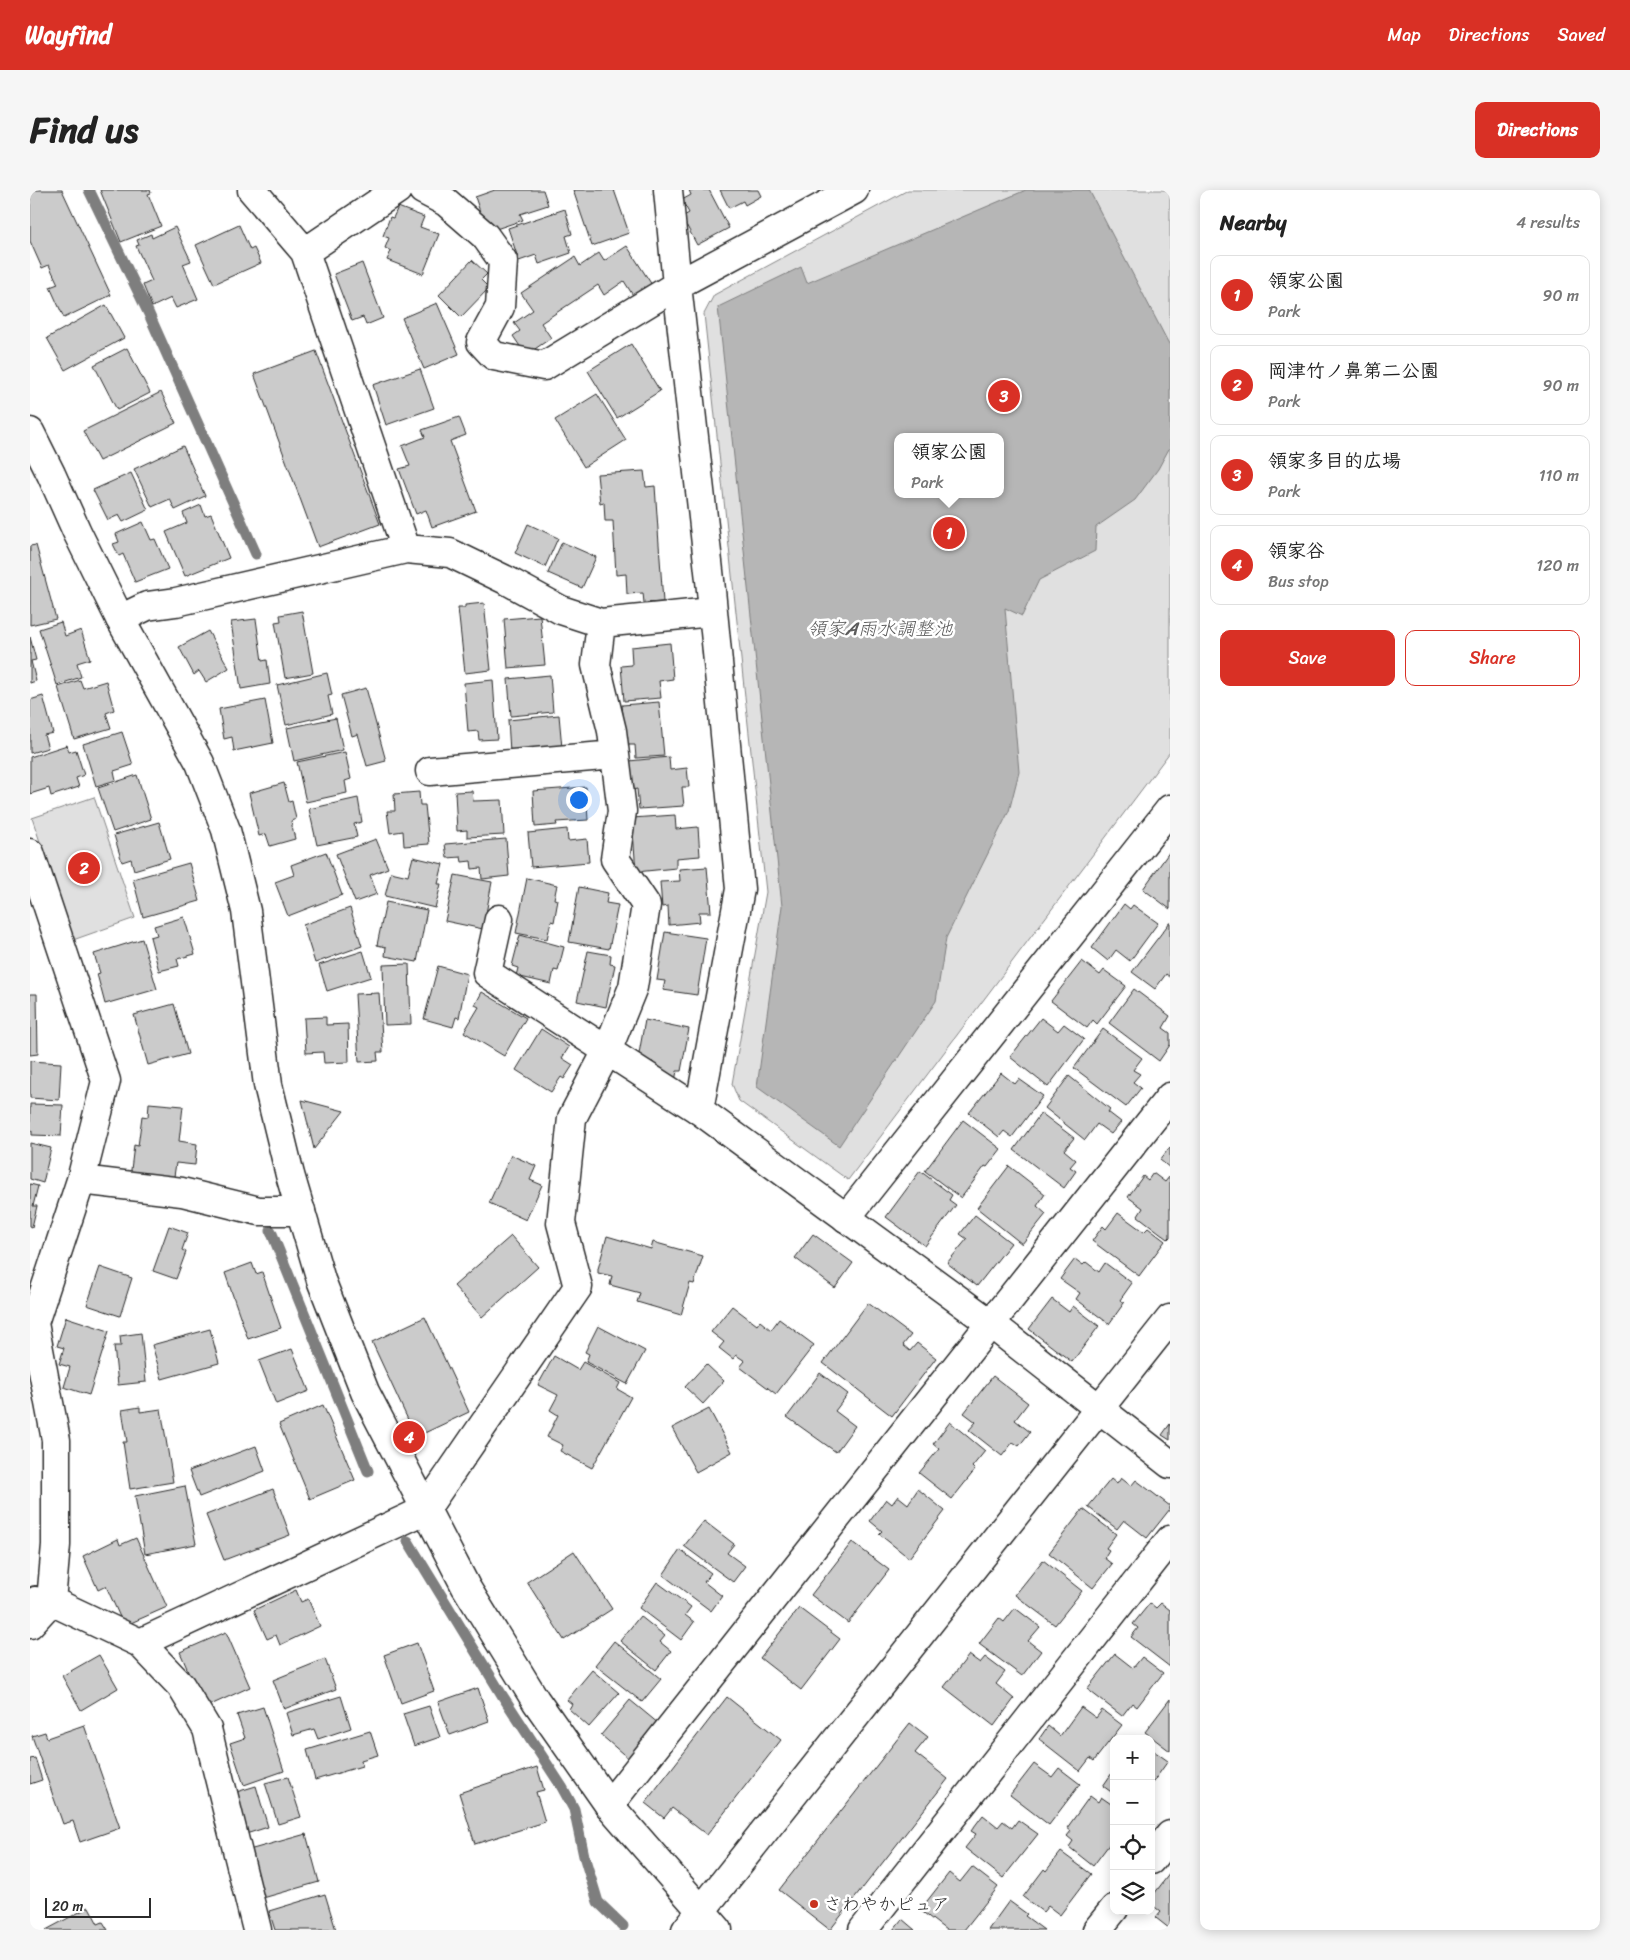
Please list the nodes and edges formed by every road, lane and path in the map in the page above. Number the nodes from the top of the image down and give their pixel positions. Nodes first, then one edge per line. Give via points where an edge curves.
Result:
1 (252, 190) edge
2 (397, 190) edge
3 (423, 190) edge
4 (668, 190) edge
5 (854, 190) edge
6 (305, 252) junction
7 (678, 285) junction
8 (30, 432) edge
9 (406, 549) junction
10 (712, 612) junction
11 (120, 618) junction
12 (601, 623) junction
13 (615, 755) junction
14 (430, 771) dead end
15 (1170, 809) edge
16 (30, 853) edge
17 (37, 894) edge
18 (499, 919) dead end
19 (607, 1051) junction
20 (1170, 1097) edge
21 (699, 1110) junction
22 (81, 1180) junction
23 (300, 1211) junction
24 (846, 1218) junction
25 (1170, 1319) edge
26 (32, 1322) edge
27 (990, 1323) junction
28 (1098, 1410) junction
29 (1170, 1464) edge
30 (425, 1510) junction
31 (1170, 1540) edge
32 (40, 1600) edge
33 (30, 1624) edge
34 (140, 1643) junction
35 (609, 1805) junction
36 (1170, 1835) edge
37 (1155, 1855) edge
38 (1110, 1913) edge
39 (702, 1923) edge
40 (257, 1930) edge
41 (863, 1930) edge
42 (1097, 1930) edge

1 - 6 street
2 - 6 street
3 - 7 street via 446,202 485,236 504,261 500,307 481,342 494,356 544,366
4 - 7 street
5 - 7 street
6 - 9 street
7 - 10 street
8 - 11 street
9 - 11 street via 147,606
9 - 12 street via 450,553 561,610
10 - 12 street
10 - 21 street via 740,889
11 - 23 street via 200,763 226,830 246,911 268,1085
12 - 13 street via 596,665
13 - 14 street
13 - 19 street via 622,811 615,859 646,905 634,987
15 - 24 street
16 - 17 street
17 - 22 street via 106,1081
18 - 19 street via 487,972
19 - 21 street
19 - 30 street via 572,1118 561,1223 578,1287
20 - 27 street
21 - 24 street
22 - 23 street via 182,1192 259,1211
22 - 26 street
23 - 30 street via 321,1280 365,1392
24 - 27 street
25 - 28 street
26 - 32 street via 56,1440 56,1545
27 - 28 street
27 - 35 street
28 - 29 street
28 - 39 street
30 - 34 street
30 - 35 street via 466,1588 536,1701
31 - 41 street
32 - 33 street
32 - 34 street
34 - 40 street via 181,1686 206,1729
35 - 39 street
36 - 37 street
38 - 42 street

